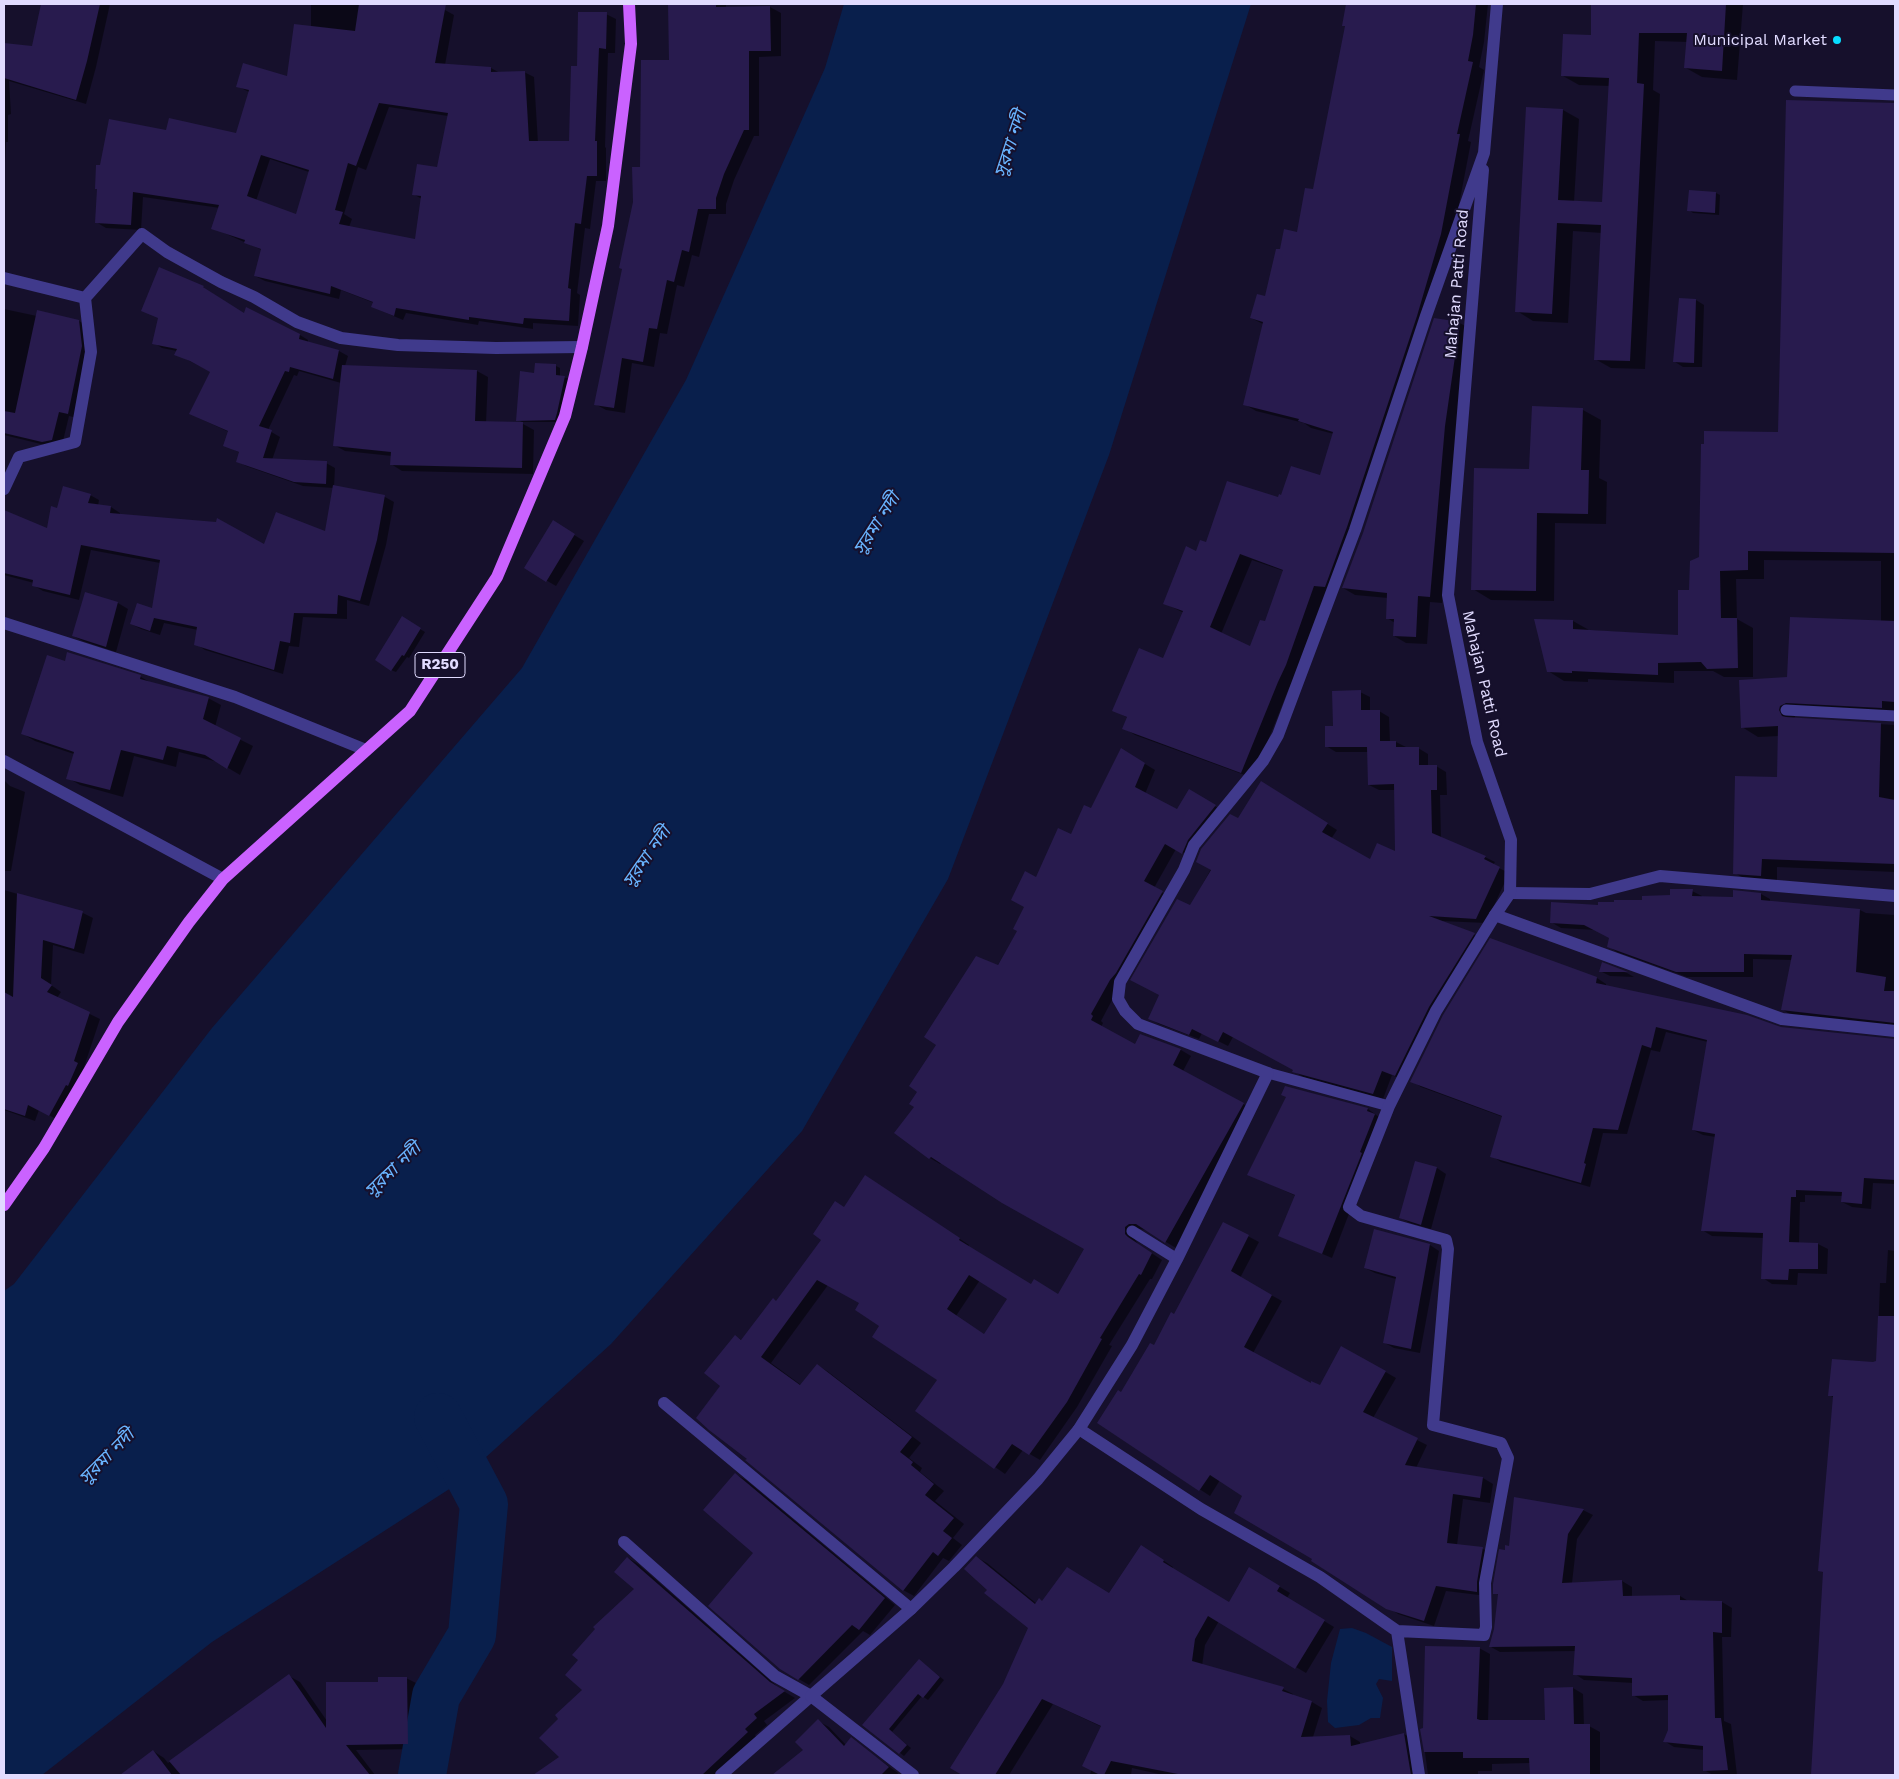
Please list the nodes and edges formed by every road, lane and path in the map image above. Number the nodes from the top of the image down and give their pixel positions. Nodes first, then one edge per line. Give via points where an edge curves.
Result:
1 (629, 4) edge
2 (1497, 4) edge
3 (1795, 91) dead end
4 (1895, 95) edge
5 (1484, 153) junction
6 (4, 278) edge
7 (85, 298) junction
8 (582, 346) junction
9 (4, 489) edge
10 (4, 623) edge
11 (1786, 710) dead end
12 (1895, 716) edge
13 (366, 750) junction
14 (4, 761) edge
15 (223, 879) junction
16 (1510, 893) junction
17 (1895, 896) edge
18 (1495, 915) junction
19 (1895, 1031) edge
20 (1268, 1073) junction
21 (1389, 1106) junction
22 (4, 1205) edge
23 (1132, 1231) dead end
24 (1177, 1259) junction
25 (664, 1403) dead end
26 (1078, 1428) junction
27 (624, 1542) dead end
28 (911, 1609) junction
29 (1397, 1631) junction
30 (811, 1696) junction
31 (721, 1775) edge
32 (913, 1775) edge
33 (1419, 1775) edge

1 - 8 main road, R250 via 631,44 608,226
2 - 5 street
3 - 4 lane
5 - 16 street, Mahajan Patti Road via 1448,595 1478,742 1510,840
5 - 20 street via 1355,530 1278,735 1258,768 1194,845 1184,870 1120,982 1118,999 1138,1024
6 - 7 street
7 - 8 street via 142,234 167,252 296,322 340,338 398,345
7 - 9 street via 91,352 76,442 19,458
8 - 13 main road, R250 via 566,416 497,576 410,711
10 - 13 street via 236,697
11 - 12 lane
13 - 15 main road, R250
14 - 15 street
15 - 22 main road, R250 via 118,1022 44,1148
16 - 17 street via 1590,894 1660,876
16 - 18 street
18 - 19 street via 1782,1019
18 - 21 street via 1436,1011
20 - 21 lane
20 - 24 street
21 - 29 street via 1350,1207 1361,1216 1446,1240 1448,1249 1433,1425 1501,1443 1508,1458 1485,1583 1484,1635
23 - 24 lane
24 - 26 street via 1132,1345
25 - 28 street
26 - 28 street via 1038,1479
26 - 29 street via 1200,1509 1320,1578
27 - 30 street via 775,1676
28 - 30 street
29 - 33 street
30 - 31 street
30 - 32 street

